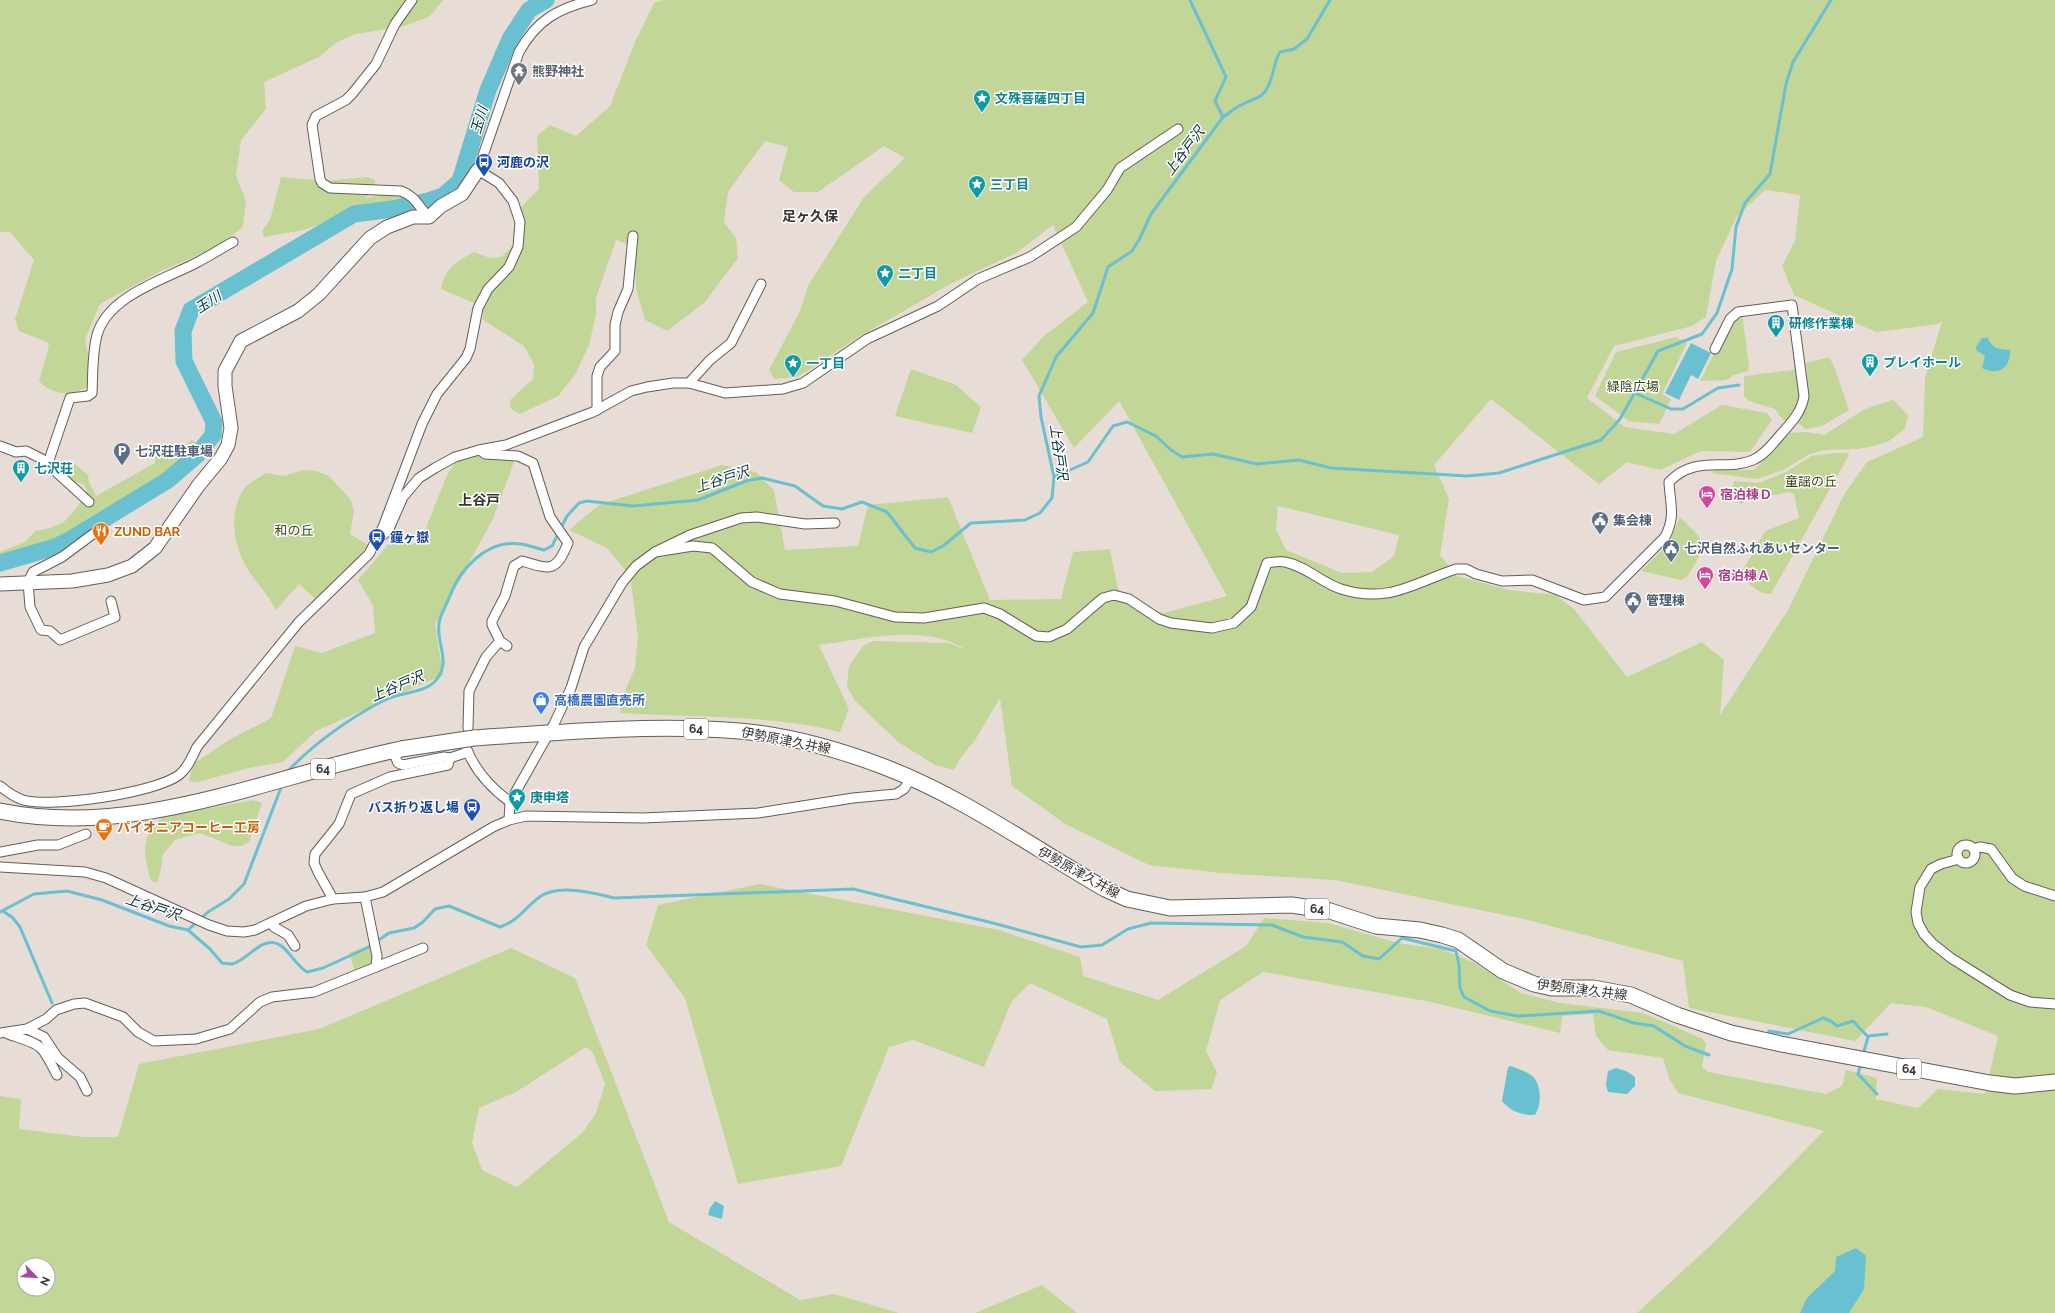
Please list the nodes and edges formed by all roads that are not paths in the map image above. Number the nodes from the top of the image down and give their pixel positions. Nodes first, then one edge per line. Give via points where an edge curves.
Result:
1 (412, 0) edge
2 (586, 1) edge
3 (1178, 129) dead end
4 (478, 170) junction
5 (426, 214) junction
6 (633, 236) dead end
7 (233, 242) dead end
8 (761, 284) dead end
9 (1715, 350) dead end
10 (689, 383) junction
11 (597, 410) junction
12 (0, 446) edge
13 (479, 450) junction
14 (48, 463) junction
15 (89, 502) dead end
16 (835, 524) dead end
17 (93, 534) dead end
18 (377, 540) junction
19 (655, 552) junction
20 (28, 582) junction
21 (0, 584) edge
22 (111, 601) dead end
23 (548, 734) junction
24 (469, 742) junction
25 (393, 751) junction
26 (450, 758) junction
27 (911, 778) junction
28 (0, 786) edge
29 (510, 802) junction
30 (0, 811) edge
31 (508, 820) junction
32 (86, 834) dead end
33 (0, 852) edge
34 (0, 867) edge
35 (2055, 896) edge
36 (365, 897) junction
37 (333, 899) junction
38 (271, 923) junction
39 (295, 946) dead end
40 (423, 948) dead end
41 (376, 967) junction
42 (2055, 1004) edge
43 (27, 1029) junction
44 (3, 1033) edge
45 (57, 1075) dead end
46 (2055, 1082) edge
47 (87, 1091) dead end

1 - 5 street via 394,24 376,64 346,100 316,116 312,125 320,179 327,187 402,191 412,195
2 - 4 street via 564,8 544,20 527,38 519,52
3 - 10 street via 1120,168 1107,190 1076,227 1030,257 978,279 938,306 867,339 803,383 783,389 725,392
4 - 5 street via 462,194
4 - 18 street via 499,183 513,201 520,222 518,246 509,267 488,289 478,308 466,358 437,394 422,424
5 - 20 street via 413,217 370,238 319,294 298,311 241,341 225,371 231,428 228,445 155,548 132,566 108,575 72,581
6 - 11 street via 628,289 615,325 615,351 600,367 597,376
7 - 14 street via 127,298 113,308 97,335 92,393 88,396 70,398
8 - 10 street via 731,343 710,360
9 - 19 street via 1730,319 1738,312 1792,305 1803,405 1788,426 1758,458 1742,463 1701,465 1677,474 1669,482 1673,516 1665,537 1605,597 1584,600 1532,580 1502,581 1461,569 1398,592 1363,594 1339,588 1285,561 1267,563 1251,607 1234,623 1212,628 1171,622 1159,619 1129,598 1114,595 1103,598 1068,629 1049,638 1036,636 1000,614 984,608 924,618 894,617 835,601 780,594 752,582 712,548 693,546
10 - 11 street via 673,383 631,391
11 - 13 street via 506,445
12 - 14 street via 16,452 26,451
13 - 18 street via 455,457 419,478 403,497 388,531
13 - 24 street via 485,454 518,456 533,463 550,517 568,543 556,565 540,567 522,561 514,566 505,596 492,621 504,644 486,657 470,691
14 - 15 street
16 - 19 street via 805,524 757,517 741,518 690,535
17 - 20 street via 33,572
18 - 28 street via 369,554 299,622 197,747 188,767 179,775 168,781 119,794 79,801 24,800
19 - 23 street via 636,566 590,636 579,658 570,688
20 - 21 street
20 - 22 street via 30,607 41,630 50,631 60,640 115,618
23 - 24 main road, 伊勢原津久井線 / 64
23 - 27 main road, 伊勢原津久井線 / 64 via 684,728 740,731 826,746
23 - 29 street
24 - 25 main road, 64, bridge
24 - 26 street
24 - 29 street via 482,777
25 - 26 street via 398,763 403,764
25 - 30 main road, 64 via 160,810 117,816 52,817
26 - 37 street via 448,765 390,777 351,794 339,824 315,854 314,863
27 - 31 street via 904,789 896,794 758,813 643,818 526,816
27 - 46 main road, 伊勢原津久井線 / 64 via 953,798 1054,860 1127,899 1170,908 1292,905 1330,911 1376,926 1420,930 1458,940 1503,971 1534,984 1552,988 1593,988 1631,995 1677,1015 1764,1041 1990,1083 2015,1086
29 - 31 street
31 - 36 street via 383,892
32 - 33 street via 58,845 38,845
34 - 38 street via 72,871 106,878 227,931 255,930
35 - 42 street via 2024,886 2012,878 1991,849 1974,849 1968,845 1961,847 1957,852 1958,859 1931,869 1920,887 1916,899 1916,912 1924,934 1932,944 1951,958 2010,995 2030,1002
36 - 37 street
36 - 41 street via 377,956
37 - 38 street via 306,906
38 - 39 street via 288,935
40 - 41 street
41 - 43 street via 314,992 272,997 260,1002 230,1029 196,1039 154,1041 138,1032 124,1017 85,1003 56,1010 46,1019
43 - 44 street
43 - 47 street via 44,1037 58,1058 80,1077
44 - 45 street via 37,1043 44,1049

